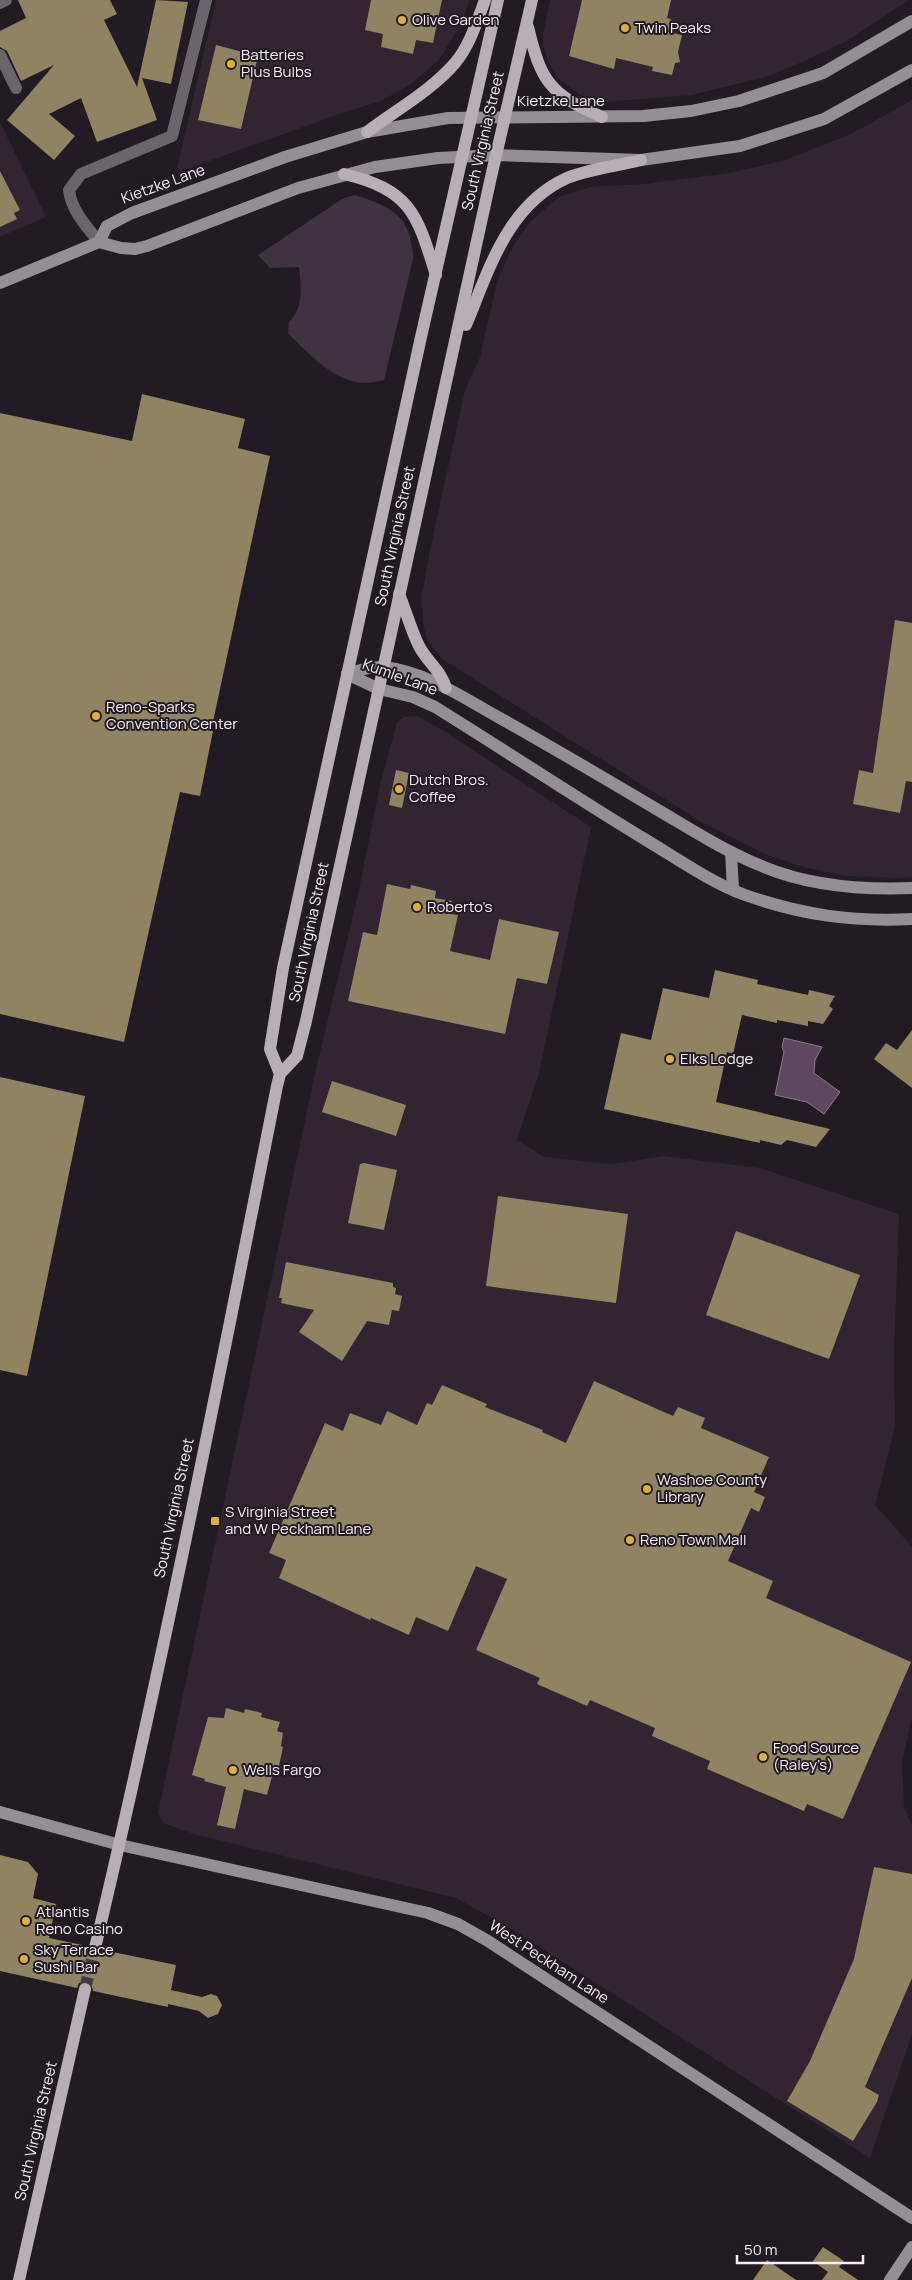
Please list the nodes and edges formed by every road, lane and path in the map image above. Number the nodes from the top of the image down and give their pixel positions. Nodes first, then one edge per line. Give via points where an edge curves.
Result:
1 (6, 0) edge
2 (206, 0) edge
3 (485, 0) edge
4 (498, 0) edge
5 (532, 0) edge
6 (0, 3) edge
7 (912, 21) edge
8 (527, 24) junction
9 (0, 55) edge
10 (912, 70) edge
11 (16, 88) dead end
12 (505, 117) junction
13 (602, 117) junction
14 (472, 118) junction
15 (367, 132) junction
16 (496, 155) junction
17 (464, 156) junction
18 (641, 160) junction
19 (344, 174) junction
20 (99, 242) junction
21 (436, 276) junction
22 (0, 283) edge
23 (453, 355) junction
24 (399, 594) junction
25 (383, 667) junction
26 (348, 674) junction
27 (446, 688) junction
28 (379, 689) junction
29 (731, 852) junction
30 (912, 888) edge
31 (733, 889) junction
32 (912, 919) edge
33 (280, 1074) junction
34 (0, 1812) edge
35 (120, 1845) junction
36 (95, 1948) tunnel mouth
37 (86, 1990) tunnel mouth
38 (912, 2218) edge
39 (912, 2247) edge
40 (19, 2280) edge
41 (890, 2280) edge

1 - 6 street
2 - 20 street via 172,136 81,174 69,190 69,197 84,224
3 - 15 main road via 466,46 455,62
4 - 14 main road, South Virginia Street
5 - 8 main road, South Virginia Street
7 - 13 street, Kietzke Lane via 823,73 739,101 690,111
8 - 12 main road, South Virginia Street
8 - 13 main road via 534,54 549,84 574,105
9 - 11 street
10 - 18 street via 824,119 774,137 740,146
12 - 13 street, Kietzke Lane
12 - 14 street, Kietzke Lane
12 - 16 main road, South Virginia Street
14 - 15 street, Kietzke Lane via 448,118
14 - 17 main road, South Virginia Street
15 - 20 street, Kietzke Lane via 293,154 132,213 107,226
16 - 17 street
16 - 18 street
16 - 23 main road, South Virginia Street
17 - 19 street
17 - 21 main road, South Virginia Street
18 - 23 main road via 568,178 535,197 500,244
19 - 20 street via 134,250
19 - 21 main road via 366,180 400,197 421,228
20 - 22 street
21 - 26 main road, South Virginia Street
23 - 24 main road, South Virginia Street
24 - 25 main road, South Virginia Street
24 - 27 main road via 419,645 437,667
25 - 26 street, Kumle Lane
25 - 27 street, Kumle Lane via 425,678
25 - 28 main road, South Virginia Street
26 - 28 street, Kumle Lane
26 - 33 main road, South Virginia Street via 278,993 270,1049
27 - 29 street, Kumle Lane
28 - 31 street, Kumle Lane via 413,697 435,707 611,819
28 - 33 main road, South Virginia Street via 297,1056
29 - 30 street, Kumle Lane via 765,868 800,879 838,886
29 - 31 street
31 - 32 street, Kumle Lane via 791,909 832,918
33 - 35 main road, South Virginia Street via 224,1358
34 - 35 street, West Peckham Lane
35 - 36 main road, South Virginia Street
35 - 38 street, West Peckham Lane via 428,1913 458,1924
37 - 40 main road, South Virginia Street
39 - 41 street

